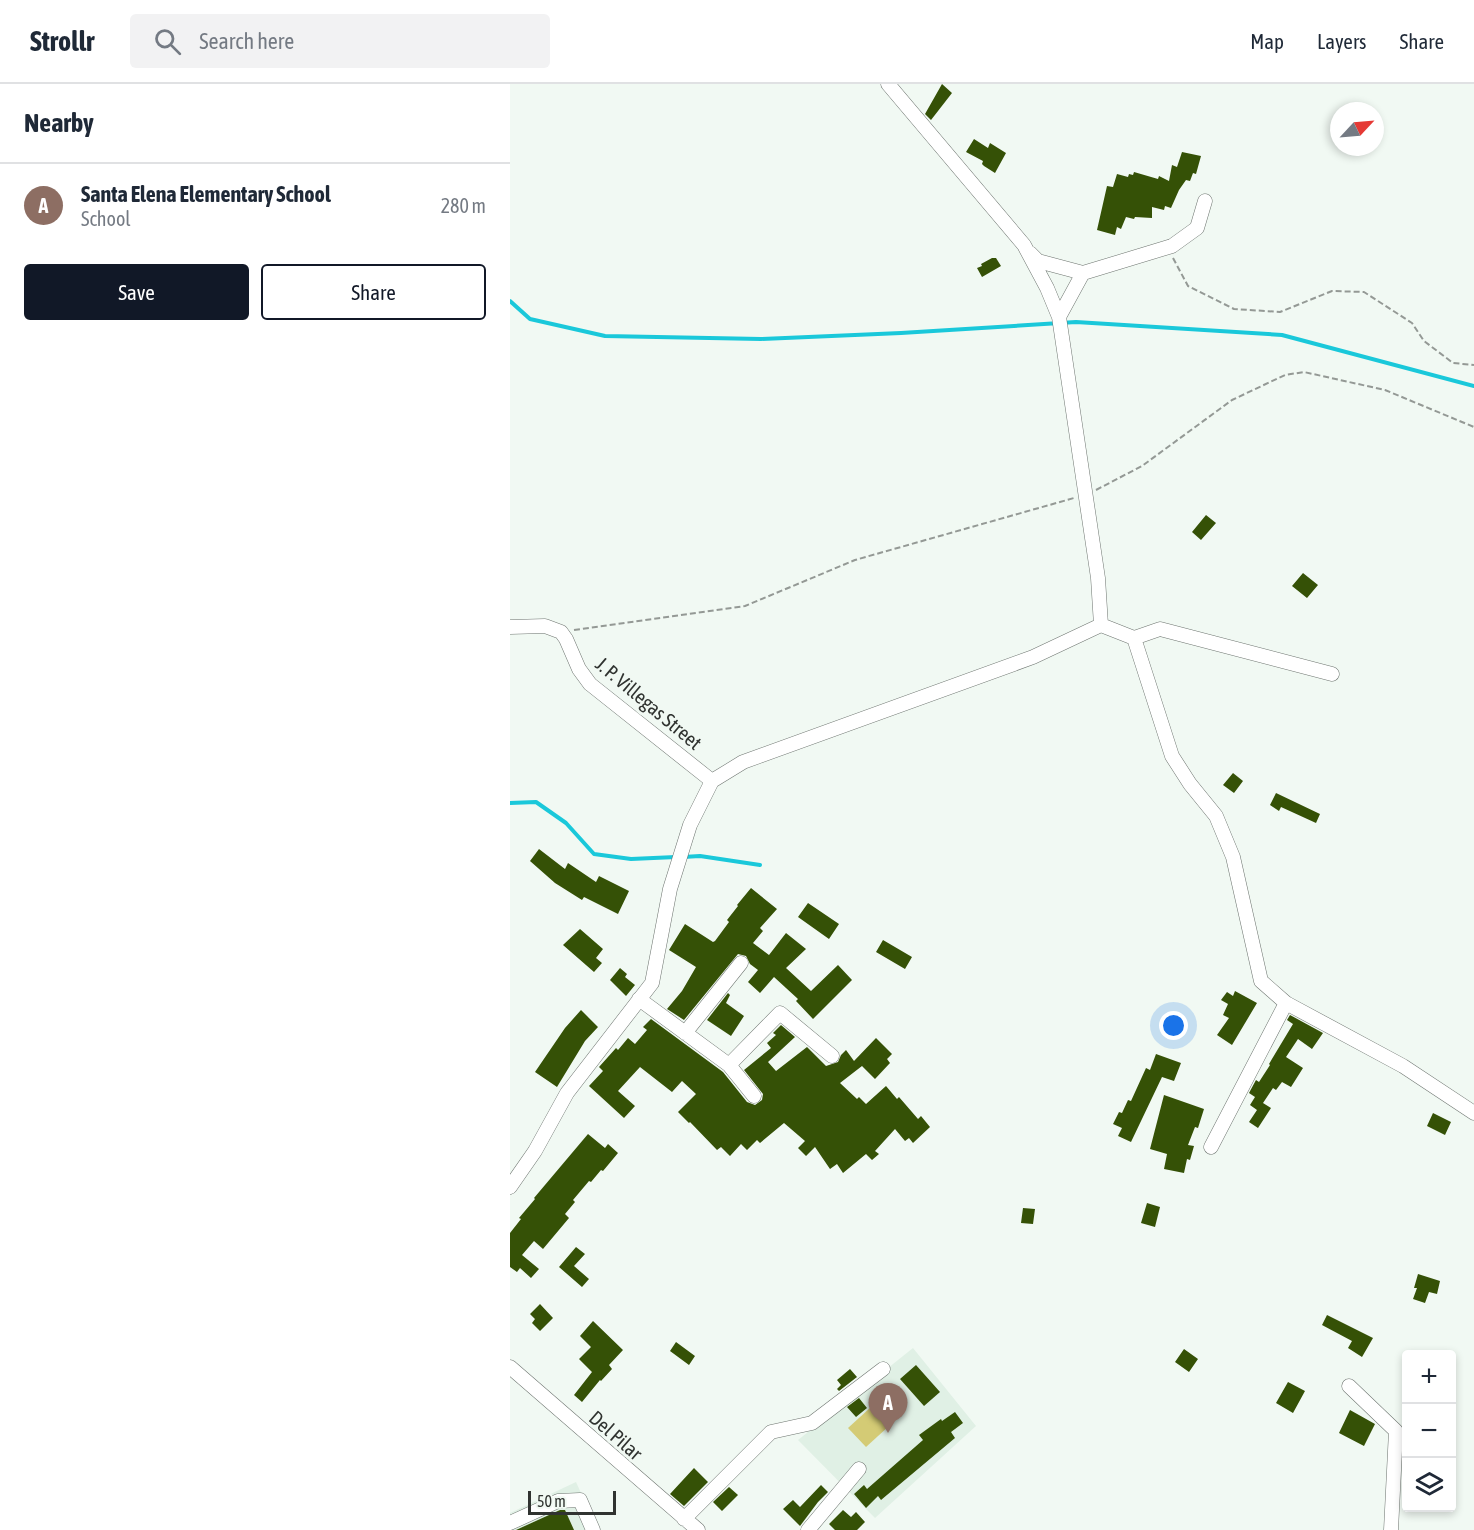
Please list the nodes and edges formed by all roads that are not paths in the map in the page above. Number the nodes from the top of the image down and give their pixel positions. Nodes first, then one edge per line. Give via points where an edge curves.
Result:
1 (888, 84) edge
2 (1205, 201) dead end
3 (1024, 245) junction
4 (1083, 273) junction
5 (1059, 317) junction
6 (1101, 625) junction
7 (510, 627) edge
8 (1134, 638) junction
9 (1332, 674) dead end
10 (712, 781) junction
11 (741, 963) dead end
12 (639, 999) junction
13 (1286, 1003) junction
14 (685, 1033) junction
15 (832, 1056) dead end
16 (729, 1065) junction
17 (754, 1096) dead end
18 (1474, 1113) edge
19 (1211, 1147) dead end
20 (510, 1187) edge
21 (510, 1367) edge
22 (883, 1369) dead end
23 (1349, 1386) dead end
24 (859, 1469) dead end
25 (684, 1519) junction
26 (510, 1523) edge
27 (593, 1530) edge
28 (698, 1530) edge
29 (808, 1530) edge
30 (1390, 1530) edge

1 - 3 street
2 - 4 street via 1197,228 1172,246
3 - 4 street via 1038,261
3 - 5 street
4 - 5 street
5 - 6 street via 1098,578
6 - 8 street
6 - 10 street via 1033,657 743,762
7 - 10 street, J. P. Villegas Street via 545,626 561,632 590,684
8 - 9 street via 1160,629
8 - 13 street via 1172,756 1216,816 1233,857 1261,981
10 - 12 street via 690,825 669,889 652,983
11 - 14 street
12 - 14 street
12 - 20 street via 567,1093
13 - 18 street via 1403,1066
13 - 19 street
14 - 16 street
15 - 16 street via 780,1013
16 - 17 street
21 - 25 street, Del Pilar
22 - 25 street via 812,1423 771,1432
23 - 30 street via 1396,1431
24 - 29 street
25 - 28 street, Del Pilar
26 - 27 street via 558,1501 580,1500

